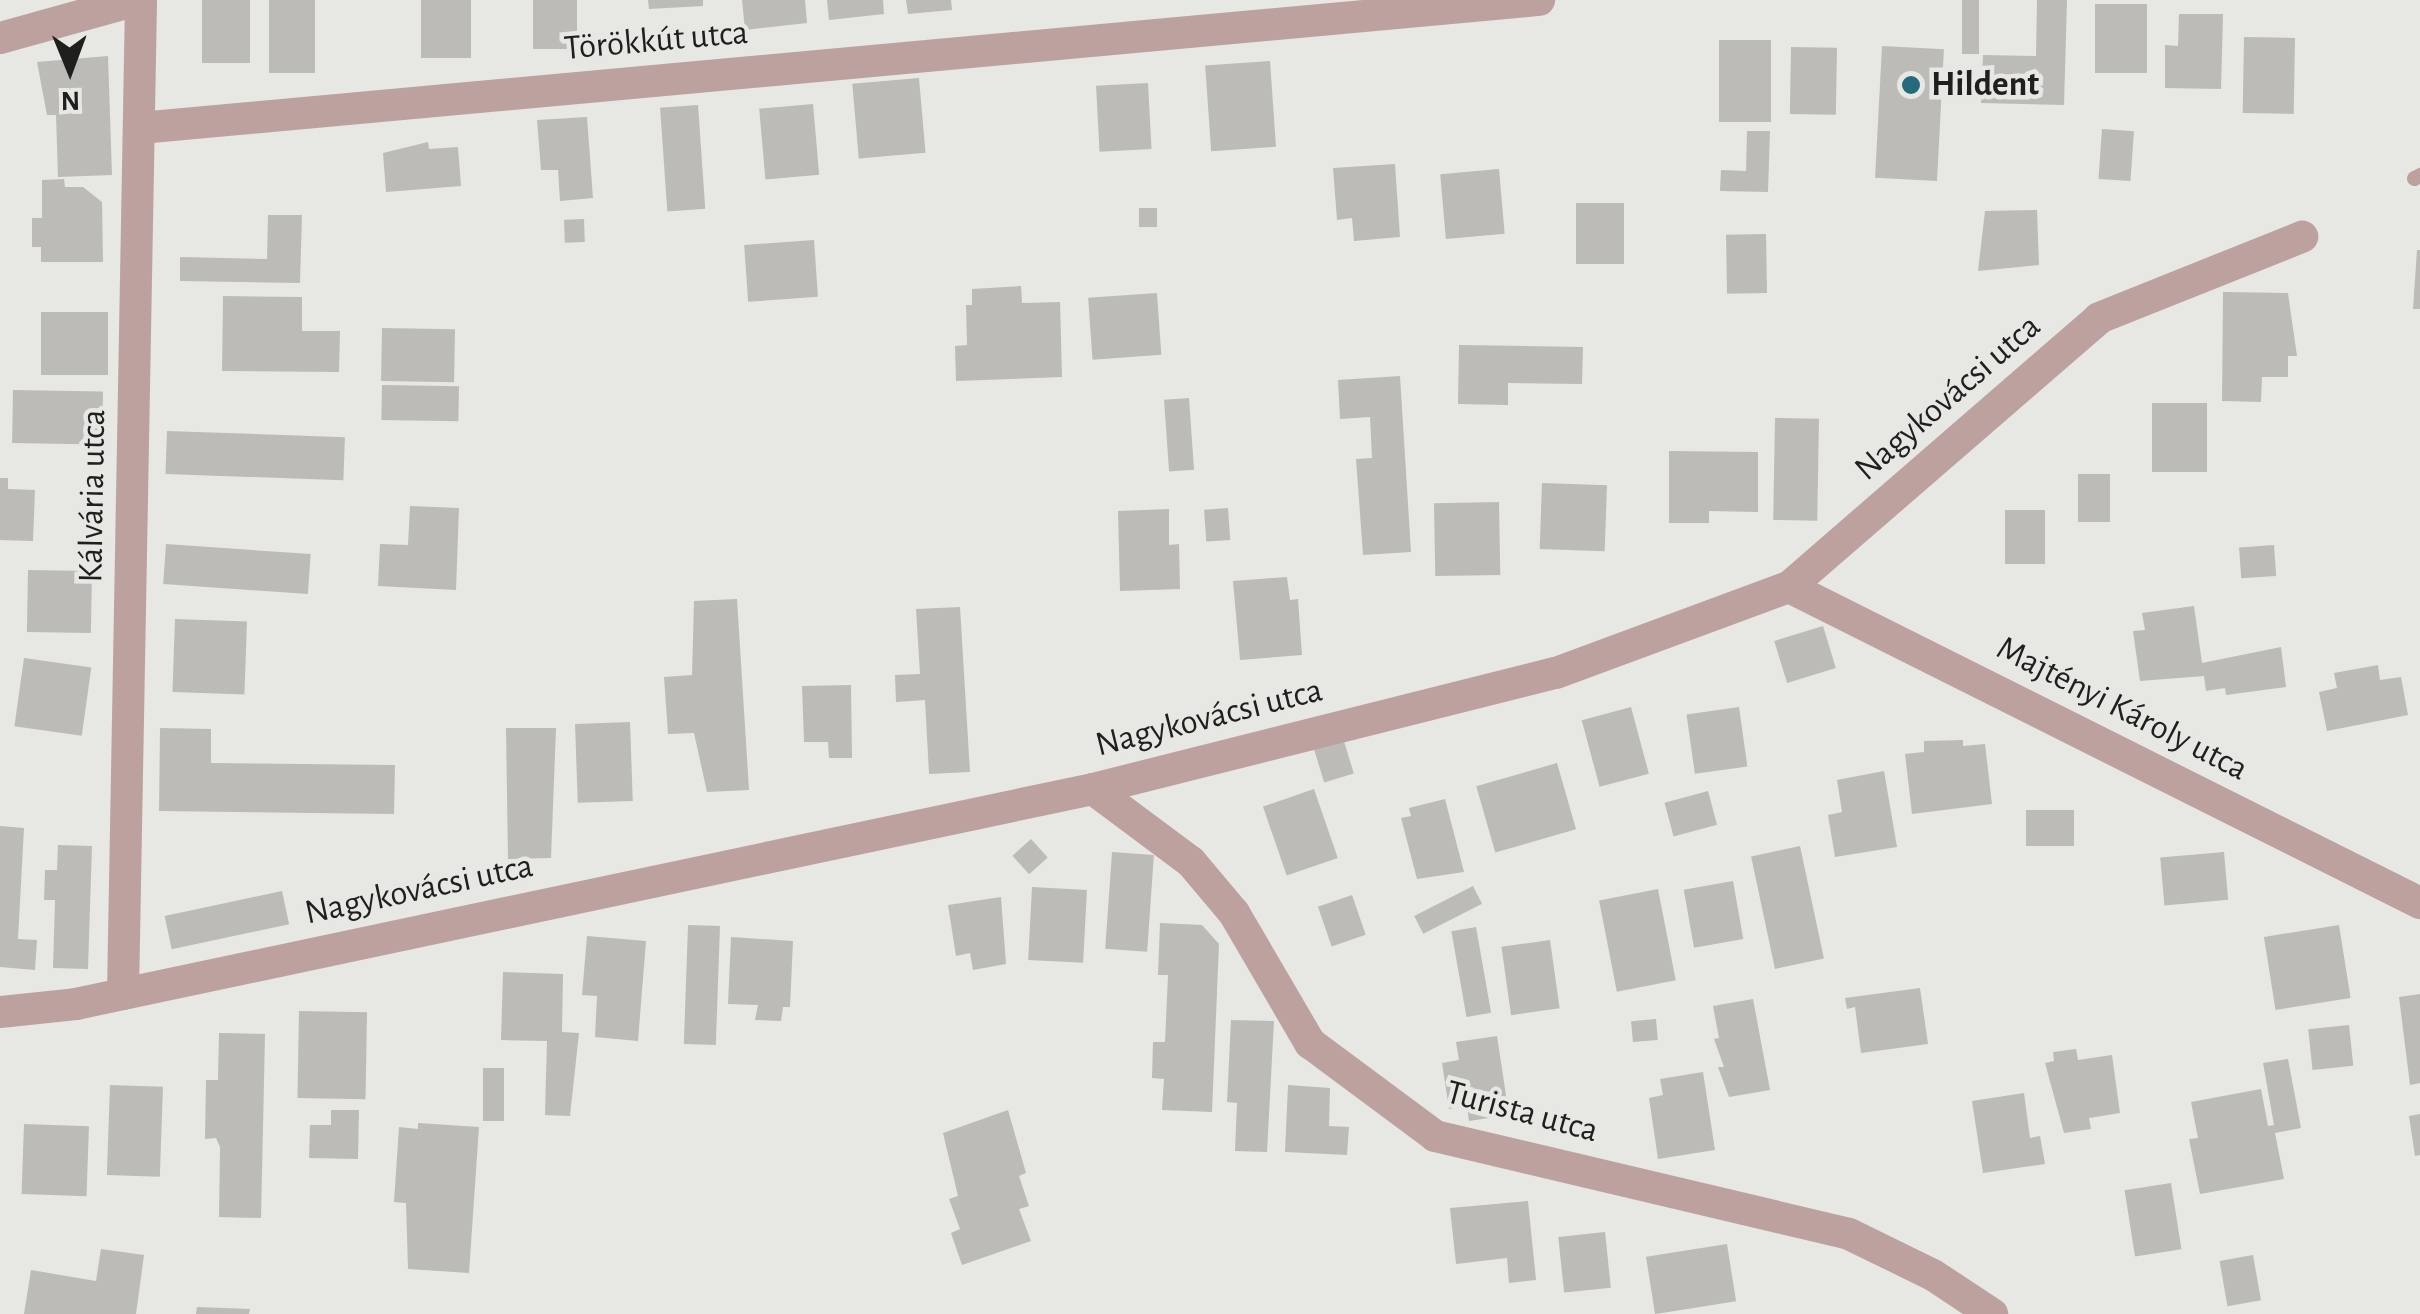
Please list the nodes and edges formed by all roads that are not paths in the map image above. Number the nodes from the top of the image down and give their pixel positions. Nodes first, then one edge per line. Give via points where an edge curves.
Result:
1 (139, 0) edge
2 (1539, 0) edge
3 (0, 38) edge
4 (140, 128) junction
5 (2302, 237) dead end
6 (1789, 587) junction
7 (1093, 789) junction
8 (2420, 903) edge
9 (123, 994) junction
10 (10, 1012) edge
11 (1992, 1314) edge

1 - 3 street
1 - 4 street, Kálvária utca
2 - 4 street, Törökkút utca
4 - 9 street, Kálvária utca
5 - 6 street, Nagykovácsi utca via 2099,318
6 - 7 street, Nagykovácsi utca via 1556,673
6 - 8 street, Majtényi Károly utca
7 - 9 street, Nagykovácsi utca
7 - 11 street, Turista utca via 1190,862 1212,887 1310,1043 1435,1136 1848,1234
9 - 10 street, Nagykovácsi utca

